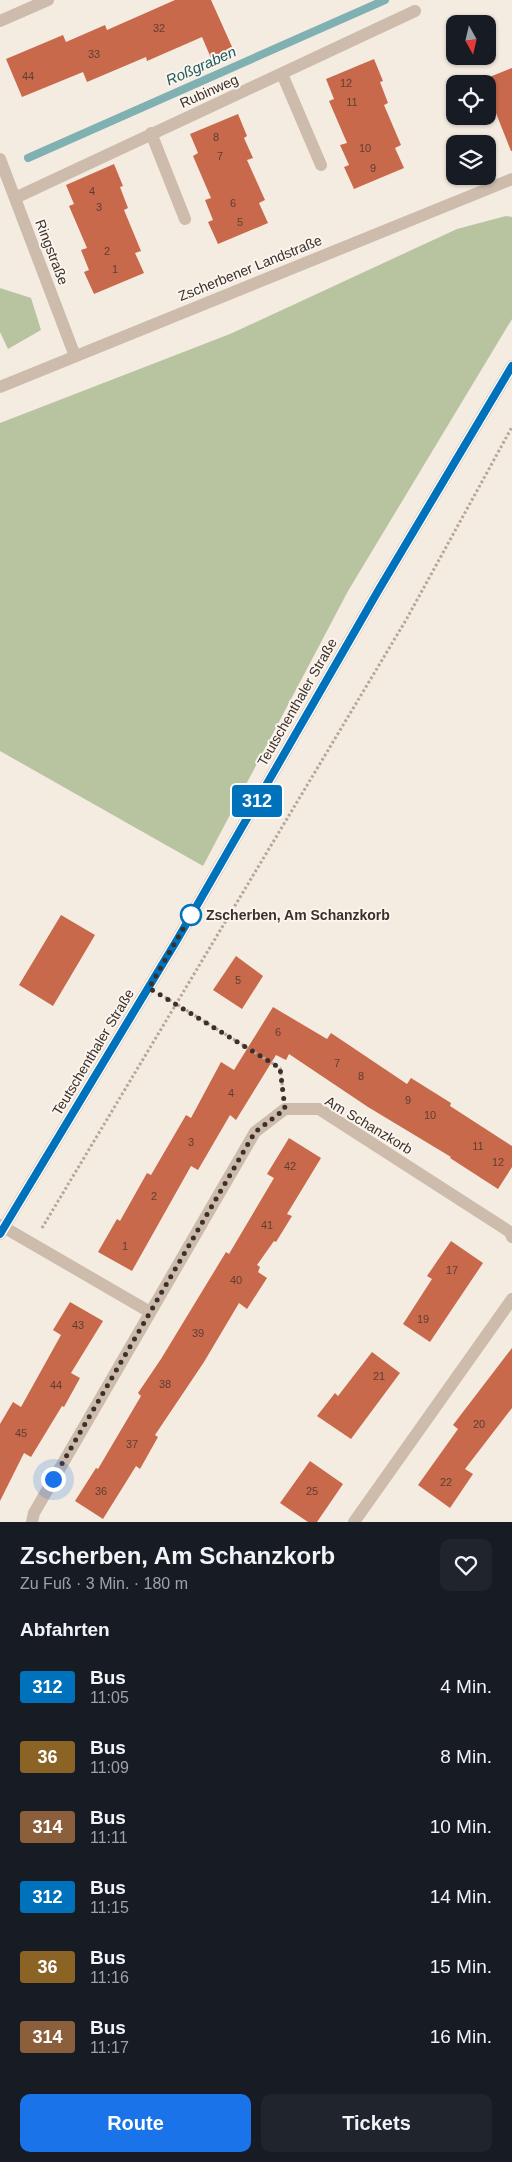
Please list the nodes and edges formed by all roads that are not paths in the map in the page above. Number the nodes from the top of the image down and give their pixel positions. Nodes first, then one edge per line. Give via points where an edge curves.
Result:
1 (48, 0) edge
2 (415, 11) dead end
3 (0, 21) edge
4 (282, 74) junction
5 (151, 133) junction
6 (0, 159) edge
7 (321, 164) dead end
8 (512, 179) edge
9 (15, 198) junction
10 (186, 219) dead end
11 (75, 356) junction
12 (512, 366) edge
13 (0, 387) edge
14 (1, 1229) edge
15 (512, 1237) edge
16 (512, 1299) edge
17 (150, 1312) junction
18 (32, 1522) edge
19 (354, 1522) edge

1 - 3 street
2 - 4 street, Rubinweg
4 - 5 street, Rubinweg
4 - 7 street
5 - 9 street, Rubinweg
5 - 10 street
6 - 9 street, Ringstraße
8 - 11 street, Zscherbener Landstraße
9 - 11 street, Ringstraße
11 - 13 street, Zscherbener Landstraße
12 - 14 street, Teutschenthaler Straße via 149,988
14 - 17 street
15 - 17 street, Am Schanzkorb via 510,1232 319,1109 285,1109 255,1132
16 - 19 street
17 - 18 street via 34,1513

